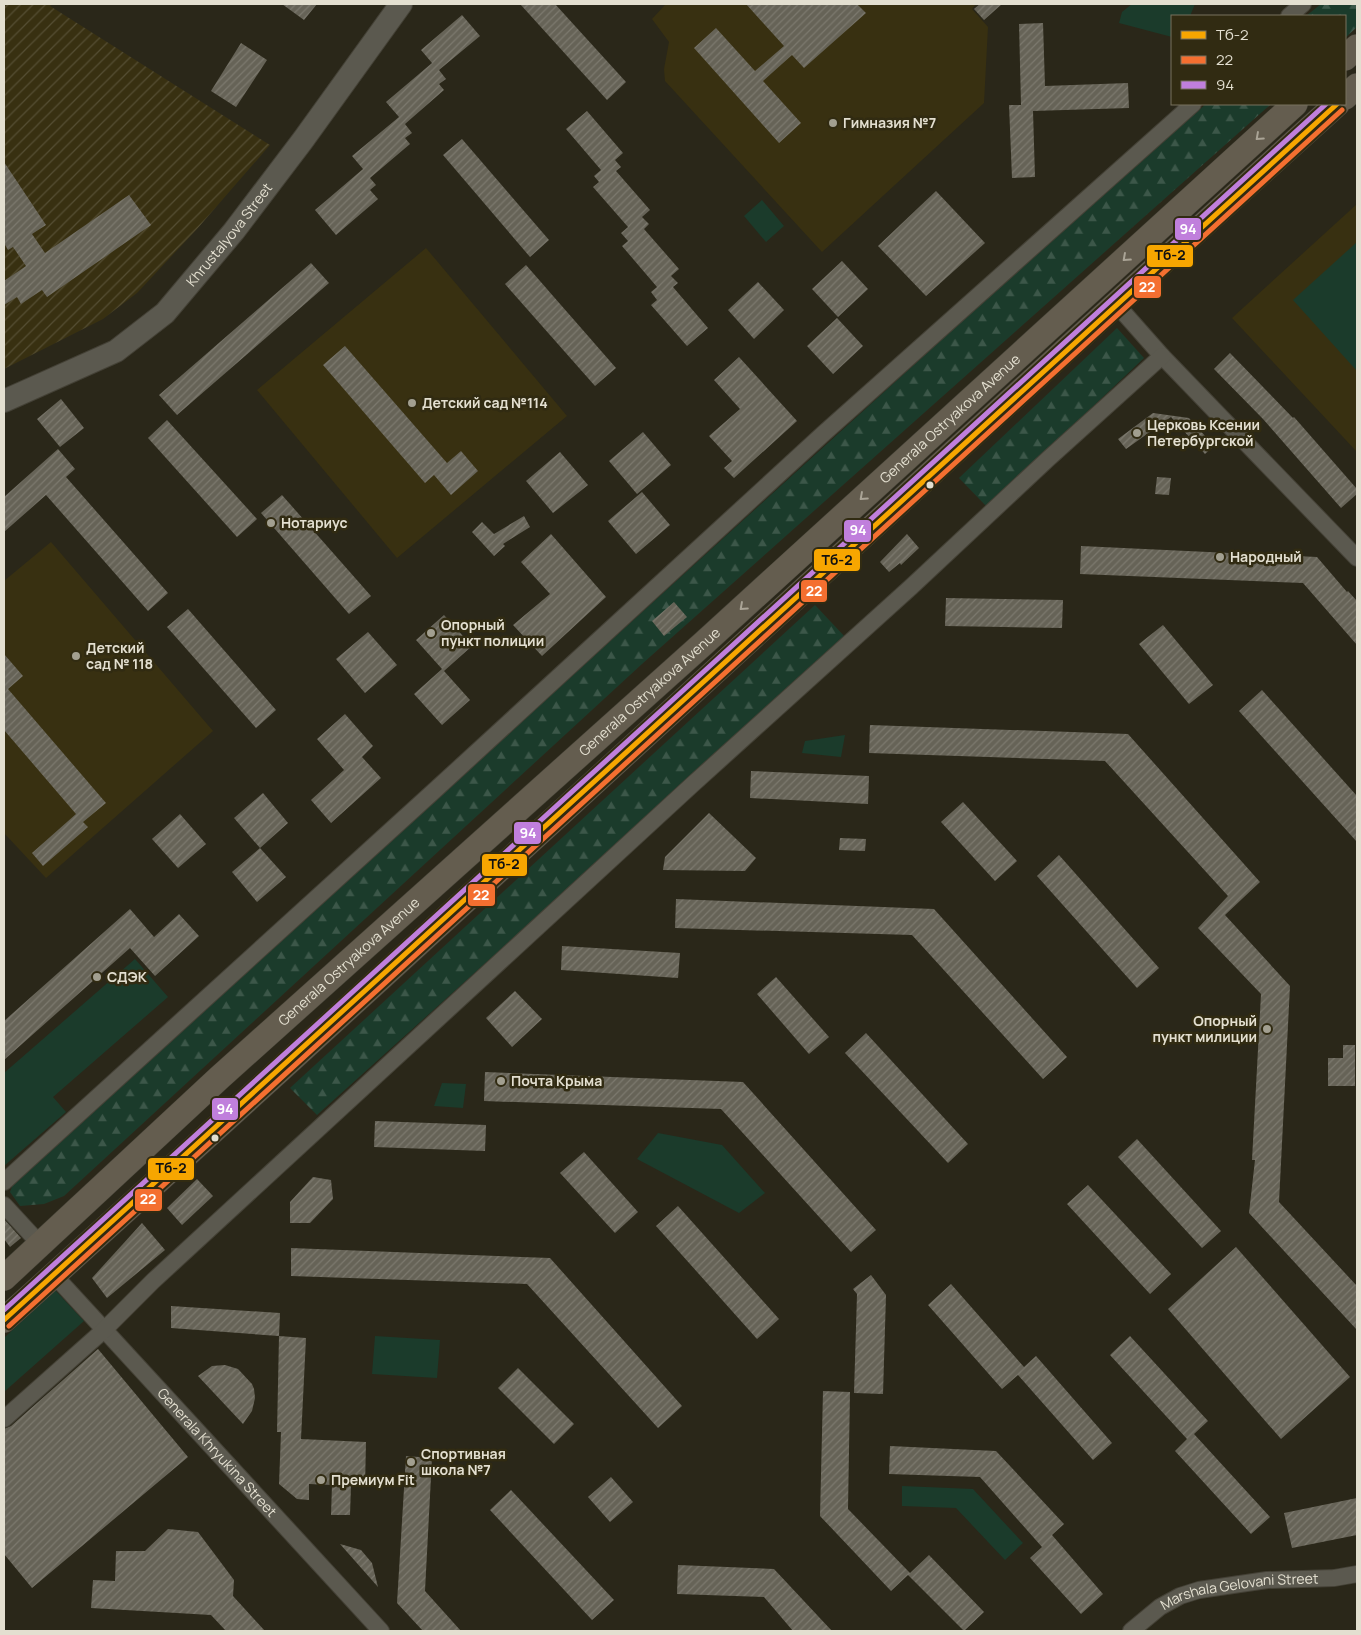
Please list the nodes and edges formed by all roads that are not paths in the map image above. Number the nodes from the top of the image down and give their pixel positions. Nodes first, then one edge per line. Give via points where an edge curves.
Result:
1 (401, 4) edge
2 (1303, 4) edge
3 (1290, 15) edge
4 (1357, 47) edge
5 (1346, 57) edge
6 (1357, 86) edge
7 (1346, 96) edge
8 (1192, 105) edge
9 (1294, 105) edge
10 (1336, 105) edge
11 (1116, 304) junction
12 (1162, 356) junction
13 (4, 401) edge
14 (1357, 558) edge
15 (4, 1182) edge
16 (4, 1205) edge
17 (39, 1243) junction
18 (54, 1275) junction
19 (4, 1278) edge
20 (4, 1320) edge
21 (104, 1330) junction
22 (4, 1419) edge
23 (1357, 1574) edge
24 (381, 1631) edge
25 (1131, 1631) edge

1 - 13 main road, Khrustalyova Street via 234,231 165,313 116,351
2 - 3 street
4 - 5 main road
6 - 7 main road
8 - 15 street via 823,434
9 -> 17 main road, Generala Ostryakova Avenue
10 - 11 main road, Generala Ostryakova Avenue
11 - 12 street
11 - 18 main road, Generala Ostryakova Avenue
12 - 14 street
12 - 21 street via 503,958
16 - 17 street
17 - 19 main road, Generala Ostryakova Avenue
18 - 20 main road, Generala Ostryakova Avenue
18 - 21 street, Generala Khryukina Street
21 - 22 street
21 - 24 street, Generala Khryukina Street
23 - 25 street, Marshala Gelovani Street via 1267,1580 1199,1590 1160,1607

